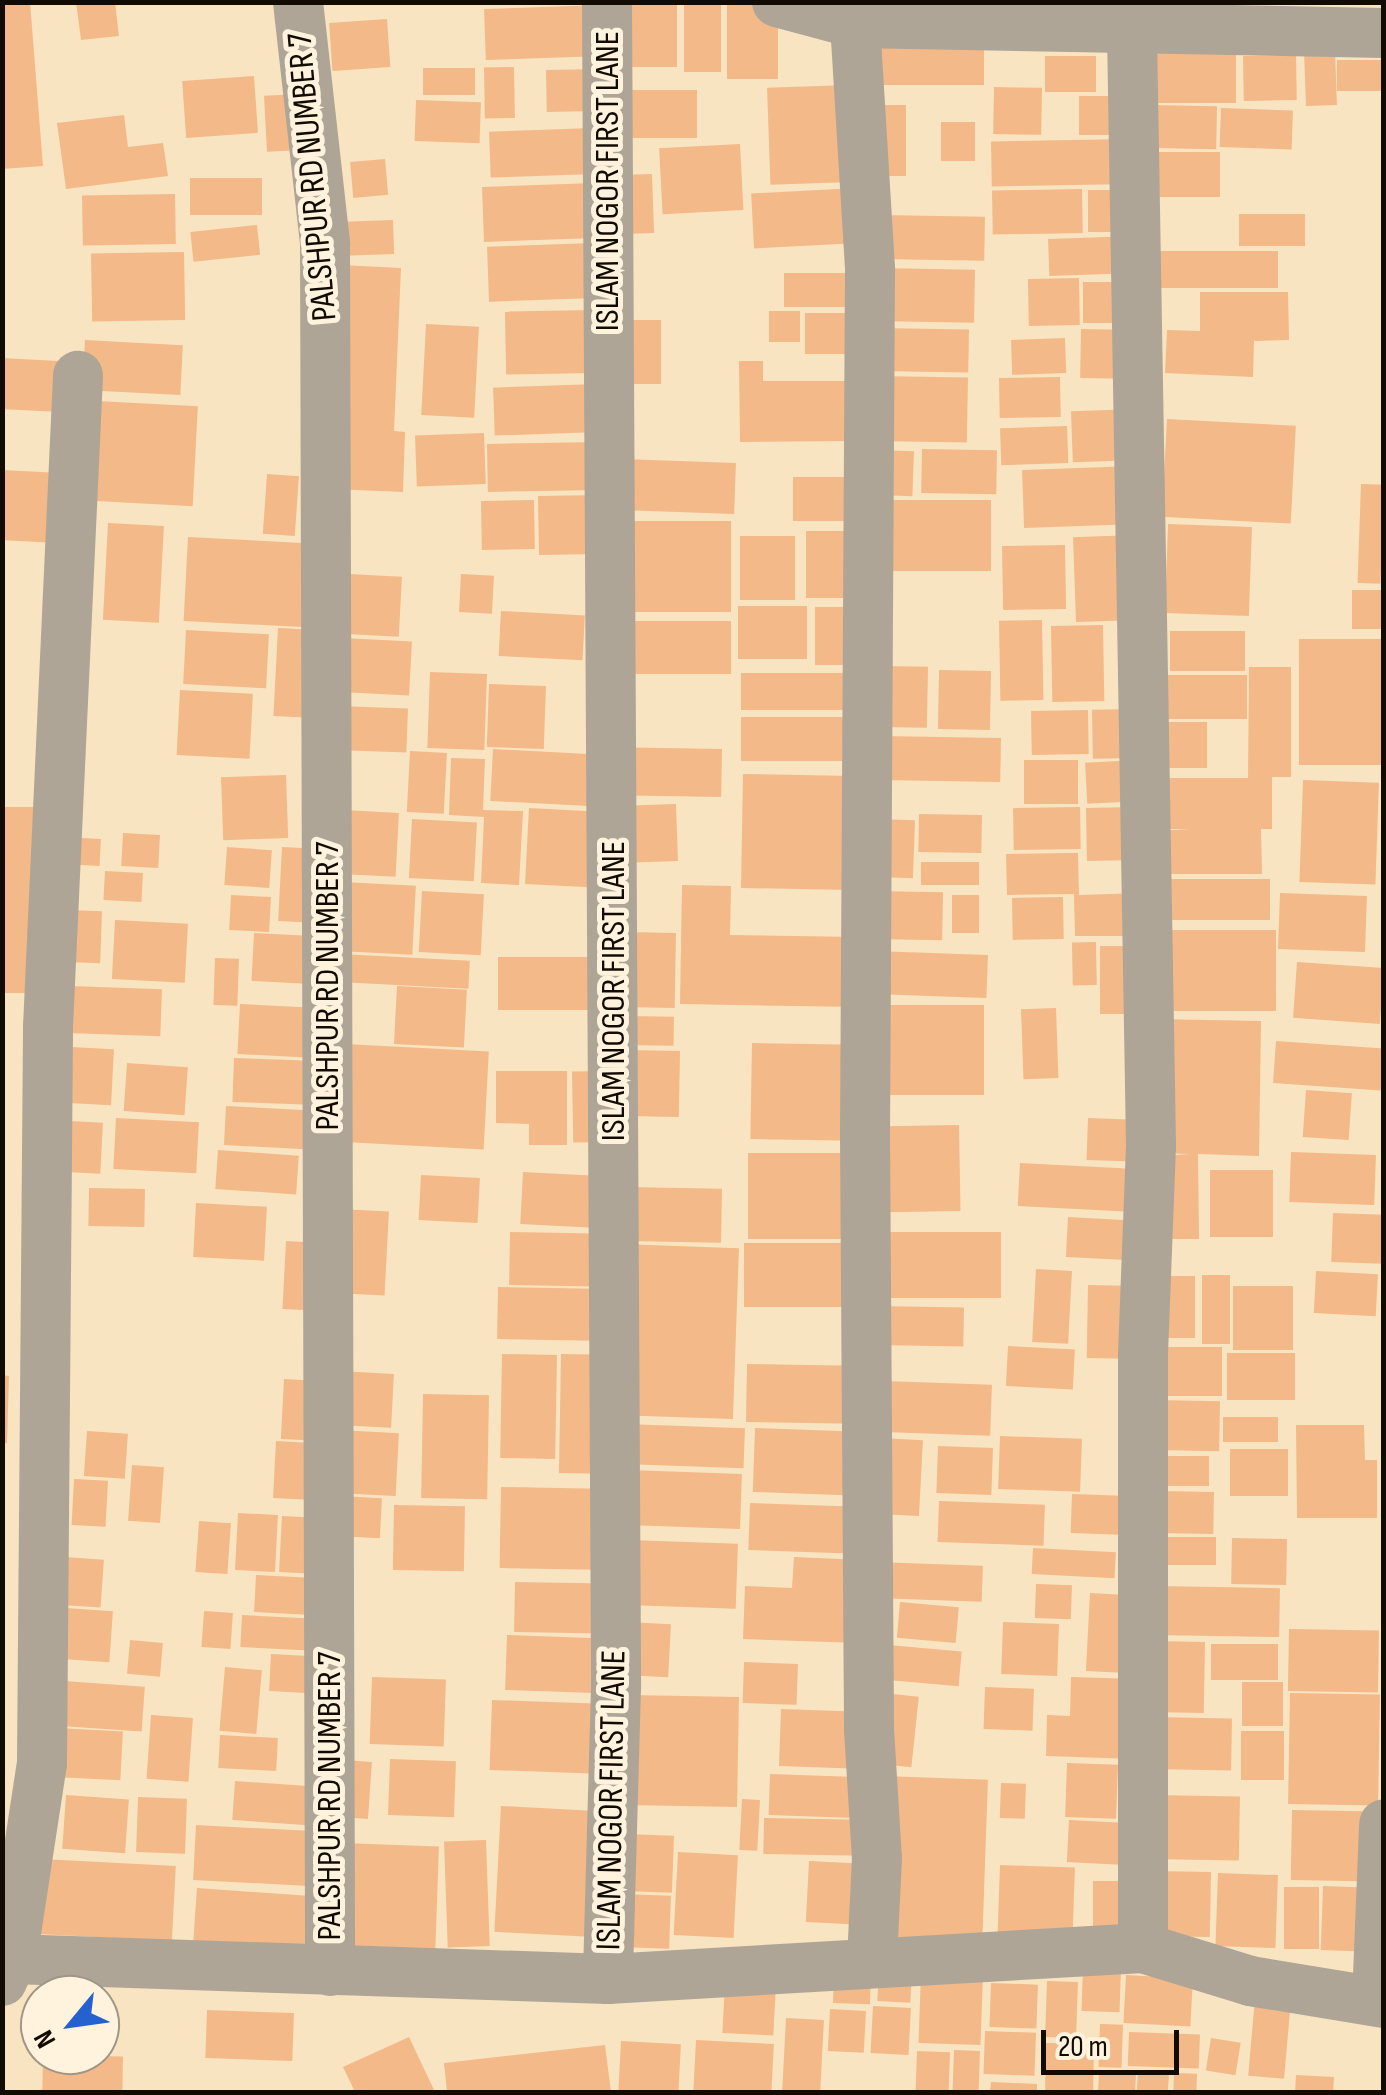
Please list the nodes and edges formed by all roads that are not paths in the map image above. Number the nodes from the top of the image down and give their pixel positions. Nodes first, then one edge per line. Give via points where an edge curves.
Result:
1 (298, 2) edge
2 (607, 2) edge
3 (778, 2) edge
4 (855, 23) junction
5 (1384, 32) edge
6 (1132, 33) junction
7 (78, 376) dead end
8 (1384, 1824) edge
9 (1143, 1948) junction
10 (872, 1962) junction
11 (7, 1970) edge
12 (330, 1971) junction
13 (608, 1978) junction
14 (1380, 2002) edge

1 - 12 street, PALSHPUR RD NUMBER 7 via 325,244
2 - 13 street, ISLAM NOGOR FIRST LANE via 616,1688
3 - 4 street
4 - 6 street
4 - 10 street via 870,269 866,1136 870,1729 877,1858
5 - 6 street
6 - 9 street via 1151,1146 1143,1356
7 - 11 street via 48,1027 42,1763
8 - 14 street
9 - 10 street
9 - 14 street via 1250,1982
10 - 13 street
11 - 12 street
12 - 13 street

